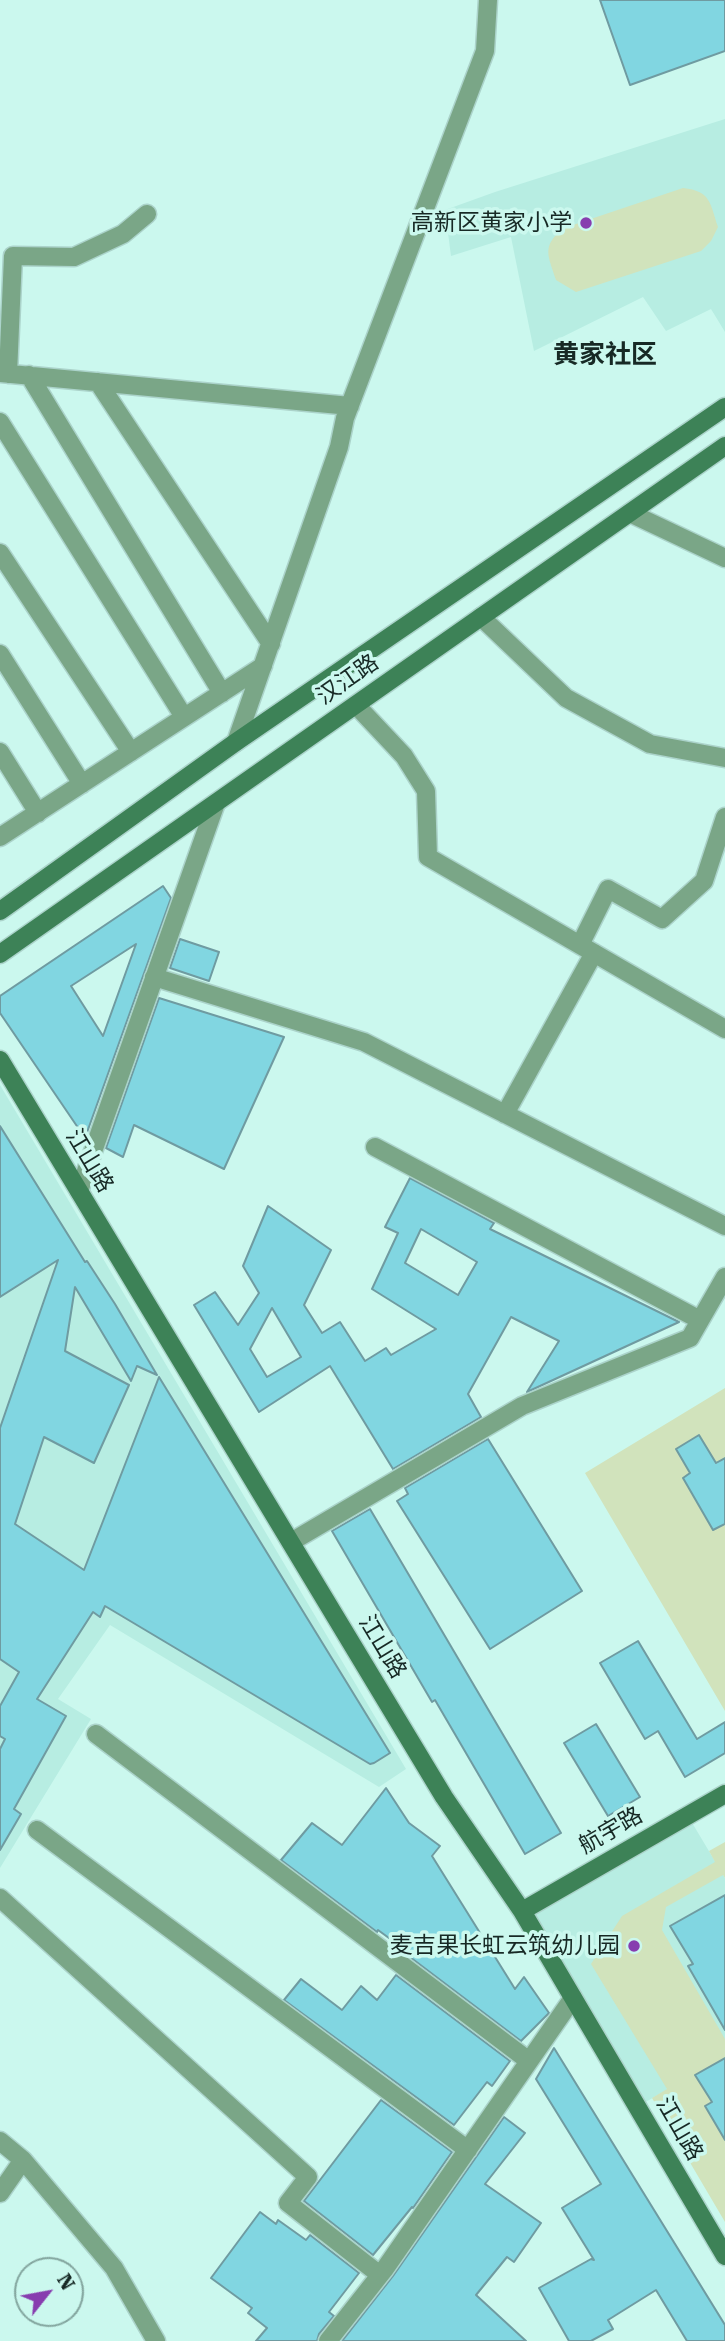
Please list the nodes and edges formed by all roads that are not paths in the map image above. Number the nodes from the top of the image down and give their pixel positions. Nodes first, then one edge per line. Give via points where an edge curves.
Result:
1 (488, 0) edge
2 (147, 214) dead end
3 (4, 373) edge
4 (29, 375) junction
5 (97, 382) junction
6 (349, 405) junction
7 (725, 407) edge
8 (0, 422) edge
9 (725, 446) edge
10 (630, 513) junction
11 (0, 553) edge
12 (725, 558) edge
13 (481, 617) junction
14 (271, 644) junction
15 (0, 654) edge
16 (263, 666) junction
17 (222, 692) junction
18 (356, 705) junction
19 (184, 717) junction
20 (236, 742) junction
21 (0, 752) edge
22 (131, 752) junction
23 (725, 758) edge
24 (82, 784) junction
25 (216, 803) junction
26 (38, 813) junction
27 (725, 817) edge
28 (0, 838) edge
29 (0, 911) edge
30 (587, 949) junction
31 (0, 954) edge
32 (155, 976) junction
33 (725, 1029) edge
34 (0, 1060) edge
35 (505, 1114) junction
36 (375, 1147) dead end
37 (79, 1191) junction
38 (725, 1226) edge
39 (725, 1277) edge
40 (700, 1320) junction
41 (290, 1542) junction
42 (96, 1734) dead end
43 (725, 1794) edge
44 (37, 1830) dead end
45 (0, 1898) edge
46 (522, 1911) junction
47 (573, 1998) junction
48 (529, 2061) junction
49 (0, 2141) edge
50 (467, 2150) junction
51 (23, 2160) junction
52 (0, 2193) edge
53 (725, 2256) edge
54 (380, 2275) junction
55 (156, 2341) edge
56 (328, 2341) edge

1 - 6 street via 485,51
2 - 3 street via 123,234 74,257 13,256
3 - 4 street
4 - 5 street
4 - 17 street
5 - 6 street
5 - 14 street
6 - 14 street via 339,447
7 - 20 main road, 汉江路
8 - 19 street
9 - 10 main road, 汉江路
10 - 12 street
10 - 13 main road, 汉江路
11 - 22 street
13 - 18 main road, 汉江路
13 - 23 street via 566,698 650,744
14 - 16 street
15 - 24 street
16 - 17 street
16 - 20 street
17 - 19 street
18 - 25 main road, 汉江路
18 - 30 street via 404,755 426,791 428,857
19 - 22 street
20 - 29 main road, 汉江路
21 - 26 street
22 - 24 street
24 - 26 street
25 - 31 main road, 汉江路
25 - 32 street
26 - 28 street
27 - 30 street via 704,881 662,919 608,889
30 - 33 street
30 - 35 street
32 - 35 street via 364,1042
32 - 37 street
34 - 37 main road, 江山路
35 - 38 street
36 - 40 street
37 - 41 main road, 江山路
39 - 40 street
40 - 41 street via 690,1338 522,1406
41 - 46 main road, 江山路 via 444,1797
42 - 48 street
43 - 46 main road, 航宇路
44 - 50 street
45 - 54 street via 308,2177 288,2203
46 - 47 main road, 江山路
47 - 48 street
47 - 53 main road, 江山路
48 - 50 street
49 - 51 street
50 - 54 street
51 - 52 street
51 - 55 street via 114,2268
54 - 56 street

